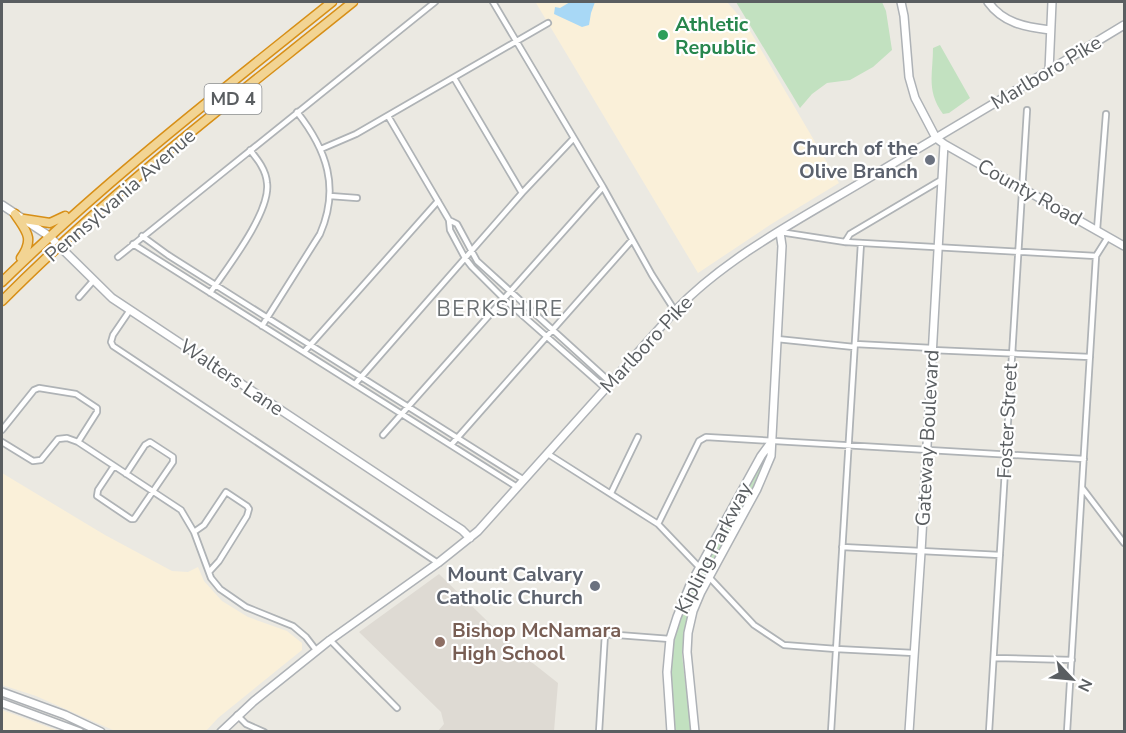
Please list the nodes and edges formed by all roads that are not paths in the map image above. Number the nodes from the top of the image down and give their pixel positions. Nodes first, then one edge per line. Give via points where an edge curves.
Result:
1 (332, 2) edge
2 (353, 2) edge
3 (435, 2) edge
4 (493, 2) edge
5 (900, 2) edge
6 (988, 2) edge
7 (1052, 2) edge
8 (548, 23) dead end
9 (1125, 25) edge
10 (1050, 30) junction
11 (517, 41) junction
12 (1049, 71) junction
13 (454, 78) junction
14 (1027, 110) dead end
15 (297, 112) junction
16 (1106, 114) dead end
17 (388, 116) junction
18 (936, 138) junction
19 (573, 139) junction
20 (944, 144) junction
21 (321, 149) junction
22 (250, 150) junction
23 (940, 180) junction
24 (603, 188) junction
25 (1022, 188) junction
26 (522, 193) junction
27 (330, 196) junction
28 (357, 198) dead end
29 (438, 201) junction
30 (86, 203) junction
31 (2, 205) edge
32 (15, 214) junction
33 (24, 219) junction
34 (449, 220) junction
35 (1097, 230) junction
36 (780, 232) junction
37 (49, 236) junction
38 (142, 236) junction
39 (1108, 237) junction
40 (632, 240) junction
41 (844, 242) junction
42 (861, 243) junction
43 (133, 244) junction
44 (59, 245) junction
45 (939, 246) junction
46 (1125, 246) edge
47 (472, 250) junction
48 (1018, 252) junction
49 (1096, 256) junction
50 (118, 257) dead end
51 (465, 258) junction
52 (3, 280) edge
53 (93, 281) junction
54 (216, 285) junction
55 (510, 292) junction
56 (210, 293) junction
57 (79, 297) dead end
58 (504, 299) junction
59 (2, 301) edge
60 (130, 310) junction
61 (675, 311) junction
62 (268, 318) junction
63 (262, 326) junction
64 (552, 330) junction
65 (546, 336) junction
66 (777, 339) junction
67 (310, 344) junction
68 (854, 346) junction
69 (932, 349) junction
70 (304, 352) junction
71 (1011, 353) junction
72 (1090, 357) junction
73 (361, 376) junction
74 (355, 384) junction
75 (608, 385) junction
76 (409, 407) junction
77 (402, 415) junction
78 (2, 430) edge
79 (383, 435) dead end
80 (457, 438) junction
81 (638, 438) dead end
82 (772, 441) junction
83 (2, 442) edge
84 (78, 442) junction
85 (452, 445) junction
86 (848, 445) junction
87 (927, 450) junction
88 (548, 454) junction
89 (1006, 455) junction
90 (1084, 459) junction
91 (114, 466) junction
92 (126, 474) junction
93 (524, 480) junction
94 (517, 487) junction
95 (1083, 489) junction
96 (153, 492) junction
97 (611, 493) junction
98 (658, 524) junction
99 (194, 532) junction
100 (470, 538) junction
101 (1125, 543) edge
102 (842, 547) junction
103 (921, 552) junction
104 (1000, 555) junction
105 (438, 563) junction
106 (700, 568) junction
107 (209, 572) junction
108 (709, 577) junction
109 (670, 639) junction
110 (330, 640) junction
111 (316, 650) junction
112 (836, 650) junction
113 (914, 653) junction
114 (994, 658) junction
115 (1072, 660) junction
116 (2, 692) edge
117 (2, 703) edge
118 (397, 708) dead end
119 (237, 715) junction
120 (80, 732) edge
121 (101, 732) edge
122 (221, 732) edge
123 (264, 732) edge
124 (599, 732) edge
125 (671, 732) edge
126 (695, 732) edge
127 (831, 732) edge
128 (909, 732) edge
129 (989, 732) edge
130 (1067, 732) edge

1 - 30 highway, Pennsylvania Avenue / MD 4
2 - 44 highway, Pennsylvania Avenue / MD 4
3 - 15 street
4 - 11 street
5 - 18 street via 909,77
6 - 10 street via 1009,21
7 - 10 street
8 - 11 street
9 - 12 street, Marlboro Pike
10 - 12 street
11 - 13 street
11 - 19 street
12 - 18 street, Marlboro Pike
13 - 17 street
13 - 26 street
14 - 25 street, Foster Street
15 - 21 street
15 - 22 street
16 - 35 street
17 - 21 street
17 - 29 street
18 - 20 street, County Road
18 - 36 street, Marlboro Pike
19 - 24 street
19 - 26 street
20 - 23 street, Gateway Boulevard
20 - 25 street, County Road
21 - 27 street
22 - 38 street
22 - 54 street via 265,173 267,195 259,217
23 - 41 street via 850,234
23 - 45 street, Gateway Boulevard
24 - 40 street
24 - 55 street
25 - 35 street, County Road
25 - 48 street, Foster Street
26 - 47 street
27 - 28 street
27 - 62 street via 320,234
29 - 34 street
29 - 67 street
30 - 33 highway via 53,222
30 - 37 highway, Pennsylvania Avenue / MD 4
31 - 32 street, Walters Lane
32 - 33 street, Walters Lane
32 - 52 highway via 27,232 29,245
33 - 37 street, Walters Lane
34 - 47 street via 457,225
34 - 51 street
35 - 39 street, County Road
36 - 41 street
36 - 61 street, Marlboro Pike via 718,272
36 - 66 street, Kipling Parkway
37 - 44 street, Walters Lane
37 - 52 highway, Pennsylvania Avenue / MD 4
38 - 43 street
38 - 54 street
39 - 46 street, County Road
39 - 49 street
40 - 61 street
40 - 64 street
41 - 42 street
42 - 45 street
42 - 68 street
43 - 50 street
43 - 56 street
44 - 53 street, Walters Lane
44 - 59 highway, Pennsylvania Avenue / MD 4
45 - 48 street
45 - 69 street, Gateway Boulevard
47 - 51 street
47 - 55 street via 477,261
48 - 49 street
48 - 71 street, Foster Street
49 - 72 street
51 - 58 street
51 - 73 street
53 - 57 street
53 - 60 street, Walters Lane
54 - 56 street
54 - 62 street
55 - 58 street
55 - 64 street
56 - 63 street
58 - 65 street
58 - 76 street
60 - 100 street, Walters Lane
60 - 105 street via 113,335 113,346
61 - 75 street, Marlboro Pike
62 - 63 street
62 - 67 street
63 - 70 street
64 - 65 street
64 - 75 street
65 - 75 street
65 - 80 street
66 - 68 street
66 - 82 street, Kipling Parkway
67 - 70 street
67 - 73 street
68 - 69 street
68 - 86 street
69 - 71 street
69 - 87 street, Gateway Boulevard
70 - 74 street
71 - 72 street
71 - 89 street, Foster Street
72 - 90 street
73 - 74 street
73 - 76 street
74 - 77 street
75 - 88 street, Marlboro Pike
76 - 77 street
76 - 80 street
77 - 79 street
77 - 85 street
78 - 84 street via 39,388 76,394 95,406 97,411
80 - 85 street
80 - 93 street
81 - 97 street
82 - 86 street
82 - 98 street via 707,437 699,441
82 - 106 street, Kipling Parkway via 760,456
82 - 108 street, Kipling Parkway via 766,471
83 - 84 street via 38,461 58,439
84 - 91 street
85 - 94 street
86 - 87 street
86 - 102 street
87 - 89 street
87 - 103 street, Gateway Boulevard
88 - 93 street, Marlboro Pike
88 - 97 street
89 - 90 street
89 - 104 street, Foster Street
90 - 95 street
91 - 92 street
91 - 96 street via 98,490 100,499 134,519
92 - 96 street
92 - 96 street via 150,442 173,457
93 - 94 street, Marlboro Pike
94 - 100 street, Marlboro Pike
95 - 101 street
95 - 115 street
96 - 99 street via 180,510
97 - 98 street
98 - 106 street
99 - 107 street
99 - 107 street via 204,525 226,492 249,509
100 - 105 street, Marlboro Pike
102 - 103 street
102 - 112 street
103 - 104 street
103 - 113 street, Gateway Boulevard
104 - 114 street, Foster Street
105 - 110 street, Marlboro Pike
106 - 109 street, Kipling Parkway
107 - 111 street via 220,589 234,600 293,626
108 - 112 street via 766,635 787,646
108 - 126 street, Kipling Parkway via 693,611 687,641
109 - 124 street via 605,634
109 - 125 street, Kipling Parkway via 667,685
110 - 111 street, Marlboro Pike
110 - 118 street
111 - 119 street, Marlboro Pike
112 - 113 street
112 - 127 street
113 - 128 street, Gateway Boulevard
114 - 115 street
114 - 129 street, Foster Street
115 - 130 street
116 - 121 street
117 - 120 street
119 - 122 street, Marlboro Pike
119 - 123 street

